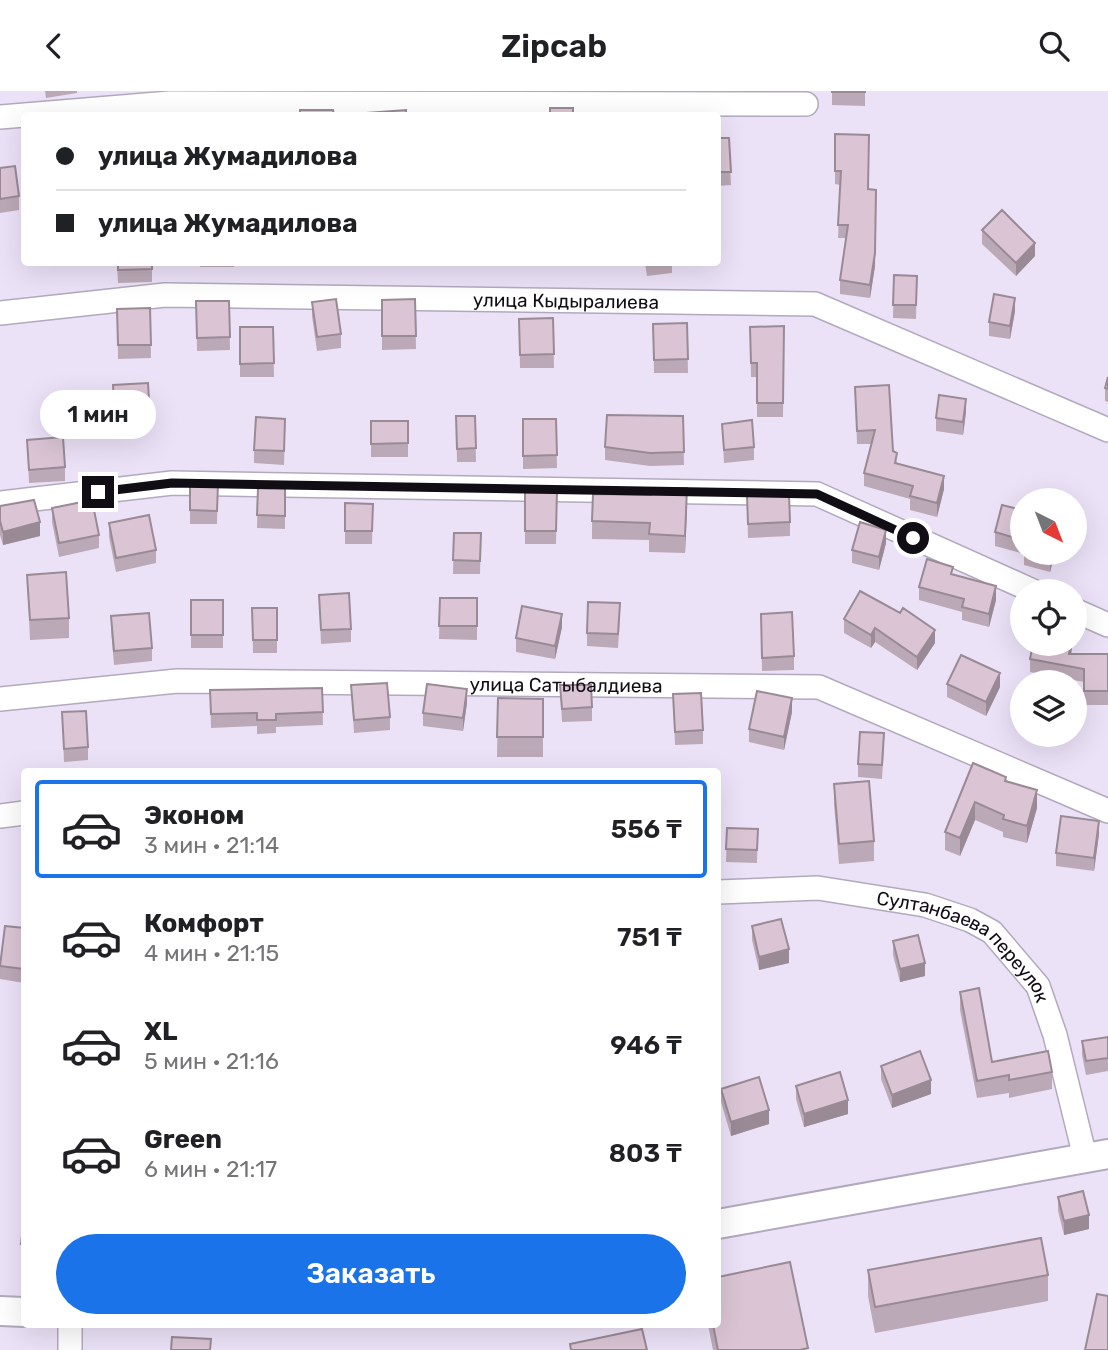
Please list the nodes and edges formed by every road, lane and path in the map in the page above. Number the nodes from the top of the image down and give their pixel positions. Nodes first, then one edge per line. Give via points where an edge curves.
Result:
1 (566, 97) edge
2 (806, 104) dead end
3 (61, 112) edge
4 (21, 115) edge
5 (0, 117) edge
6 (0, 313) edge
7 (1108, 430) edge
8 (0, 503) edge
9 (1010, 581) edge
10 (1087, 616) edge
11 (1108, 625) edge
12 (0, 699) edge
13 (1108, 811) edge
14 (21, 813) edge
15 (0, 816) edge
16 (721, 892) edge
17 (1096, 1156) edge
18 (721, 1223) edge
19 (0, 1311) edge
20 (21, 1313) edge
21 (71, 1328) edge
22 (70, 1350) edge

1 - 2 street
1 - 3 street via 170,103
4 - 5 street
6 - 7 street, улица Кыдыралиева via 165,295 815,304
8 - 9 street via 172,483 817,494
10 - 11 street
12 - 13 street, улица Сатыбалдиева via 177,681 819,687
14 - 15 street
16 - 17 street, Султанбаева переулок via 818,888 925,905 992,932 1038,986
17 - 18 main road
19 - 20 main road
21 - 22 street

